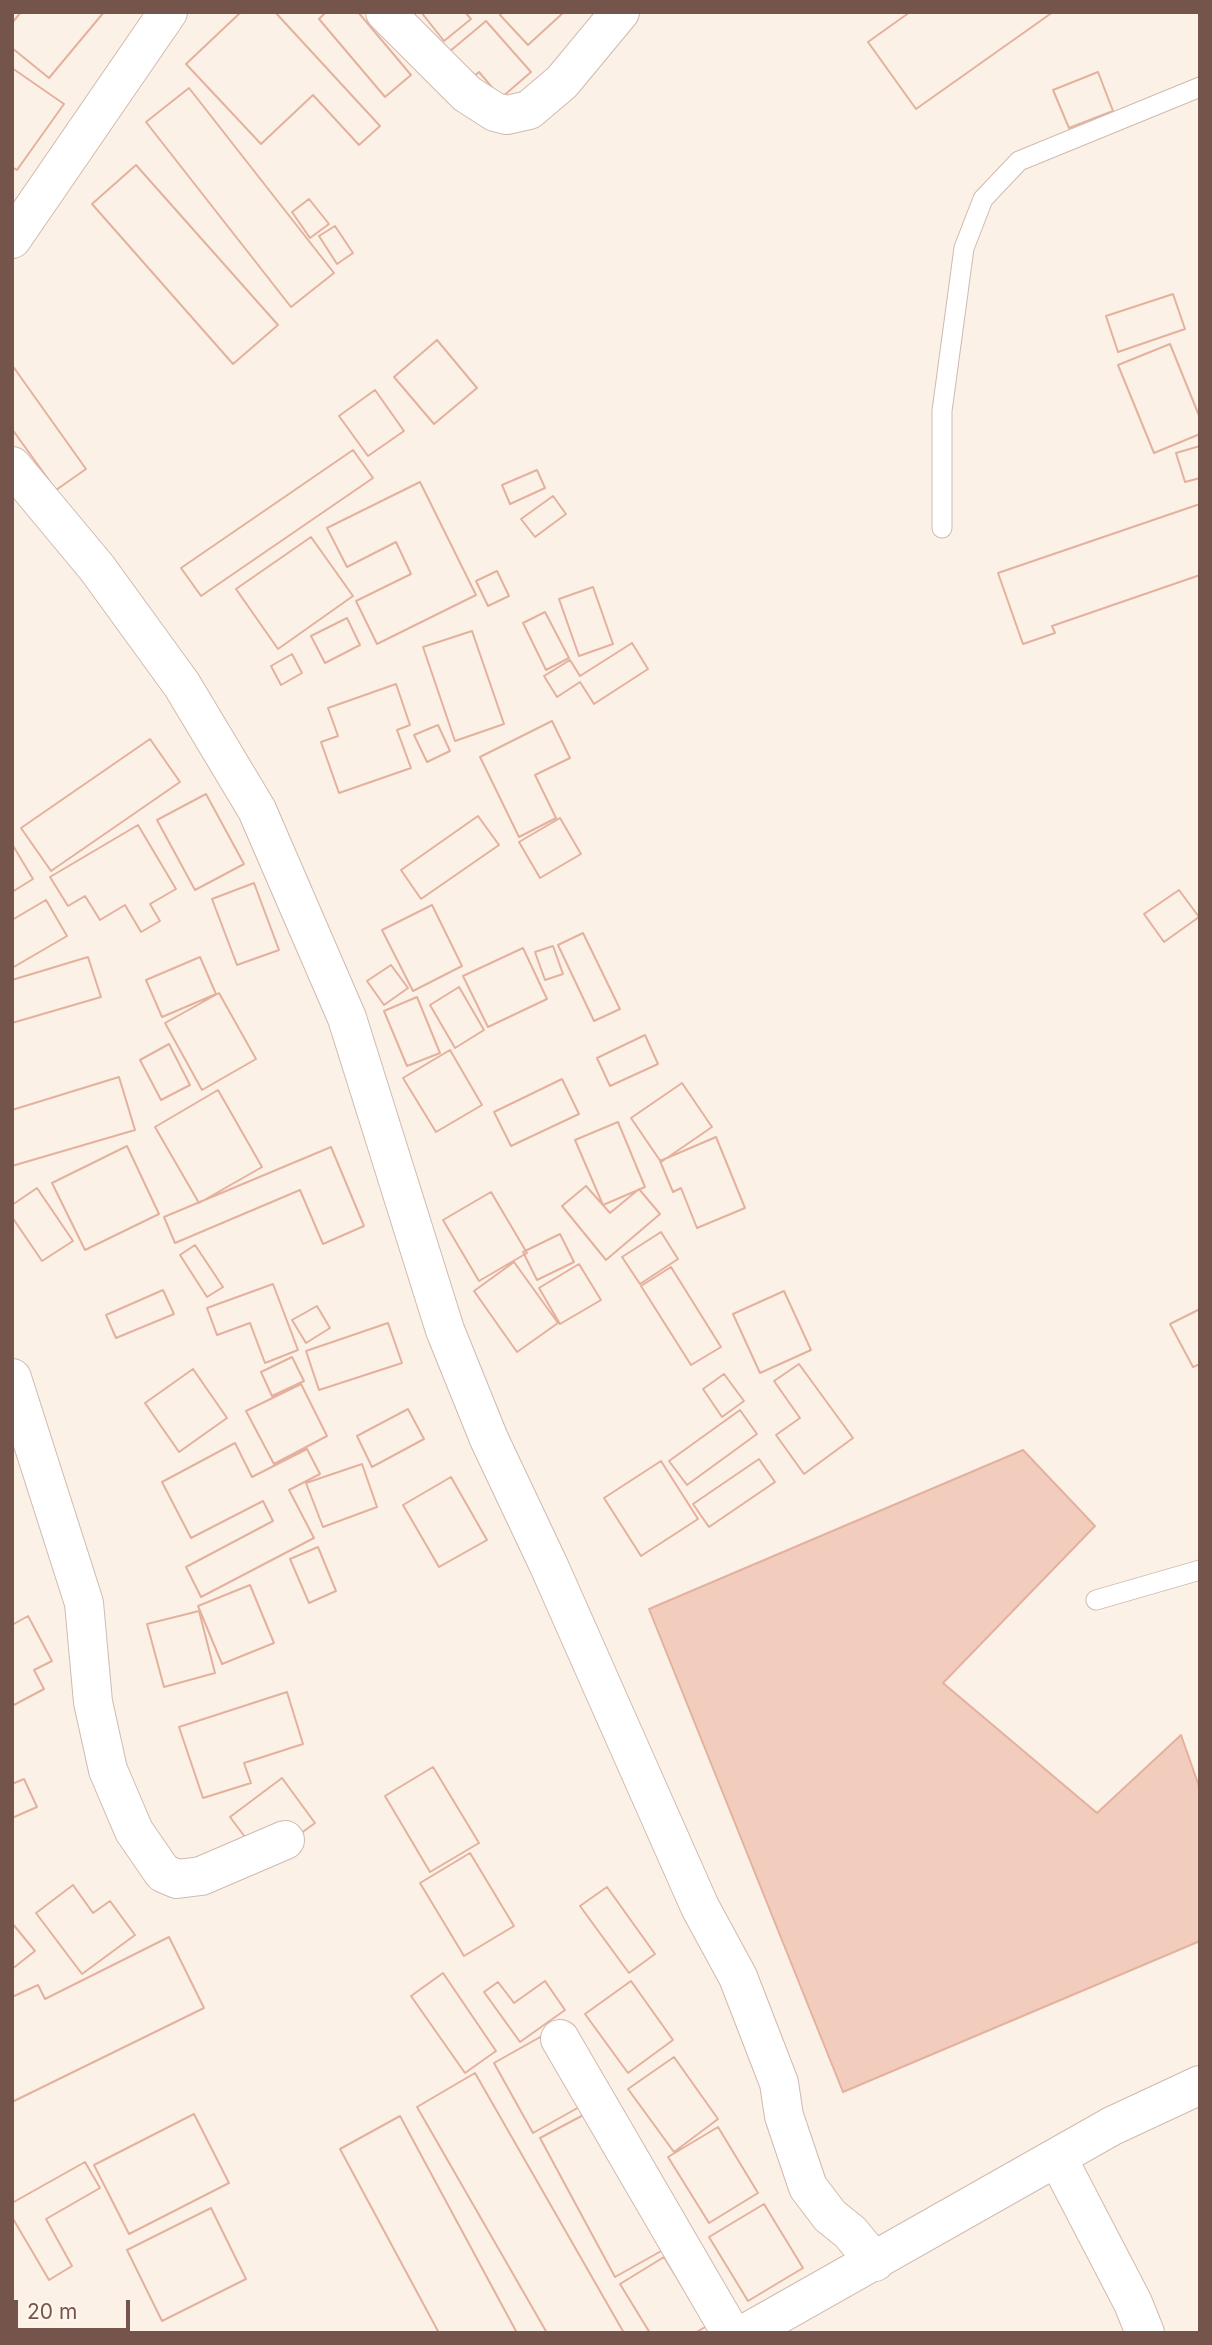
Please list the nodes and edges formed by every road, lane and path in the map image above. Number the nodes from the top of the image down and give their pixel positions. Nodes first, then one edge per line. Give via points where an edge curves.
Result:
1 (168, 12) edge
2 (385, 12) edge
3 (620, 12) edge
4 (1200, 87) edge
5 (12, 239) edge
6 (12, 466) edge
7 (942, 528) dead end
8 (12, 1378) edge
9 (1200, 1570) edge
10 (1096, 1600) dead end
11 (285, 1840) dead end
12 (560, 2039) dead end
13 (1200, 2085) edge
14 (1057, 2157) junction
15 (875, 2262) junction
16 (731, 2333) edge
17 (746, 2333) edge
18 (1145, 2333) edge

1 - 5 street
2 - 3 street via 467,94 507,115 529,110 562,82
4 - 7 lane via 1019,162 983,199 964,248 942,411
6 - 15 street via 97,568 174,674 257,810 347,1018 445,1330 489,1439 700,1907 738,1977 779,2083 784,2116 808,2187
8 - 11 street via 84,1603 96,1716 108,1770 134,1831 163,1873 177,1879 201,1876
9 - 10 lane
12 - 16 street
13 - 14 street
14 - 15 street
14 - 18 street
15 - 17 street

